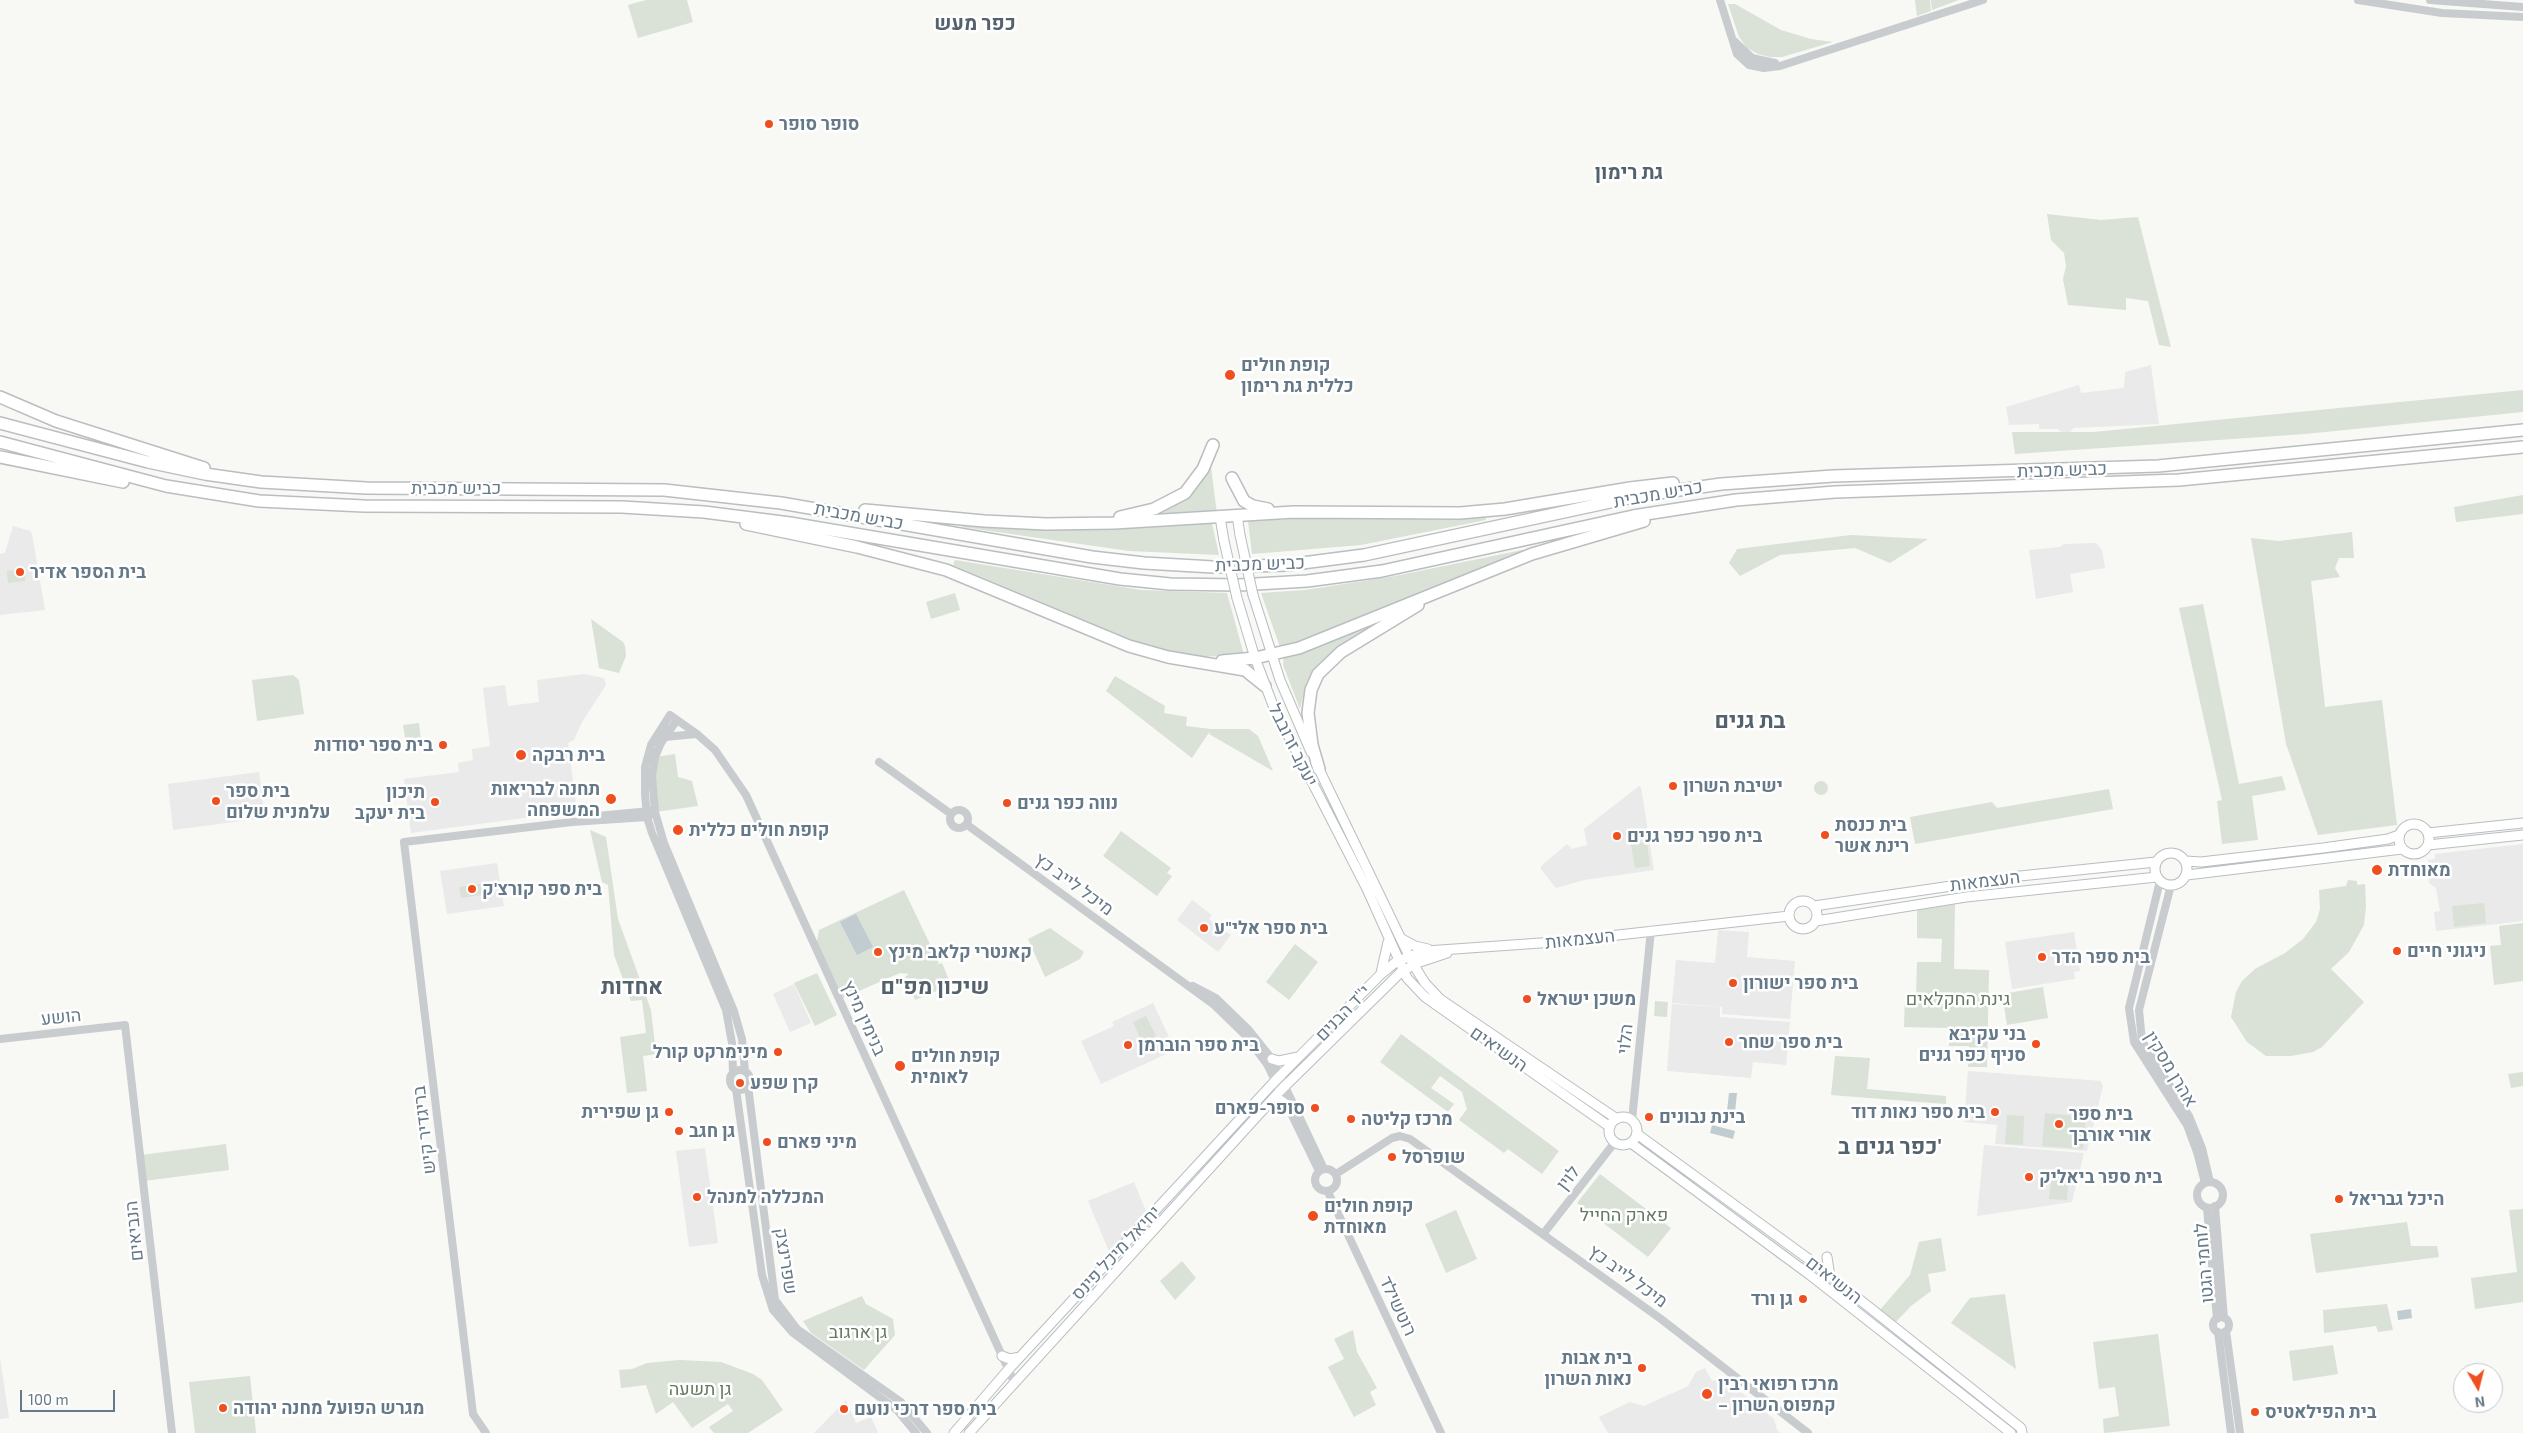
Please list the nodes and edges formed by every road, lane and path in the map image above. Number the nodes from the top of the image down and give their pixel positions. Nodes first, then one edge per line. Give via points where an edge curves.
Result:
1 (1720, 0) edge
2 (1983, 0) edge
3 (2358, 0) edge
4 (2430, 0) edge
5 (1976, 2) edge
6 (2523, 7) edge
7 (2523, 17) edge
8 (0, 397) edge
9 (0, 423) edge
10 (2523, 430) edge
11 (0, 442) edge
12 (1213, 445) dead end
13 (2523, 447) edge
14 (0, 457) edge
15 (1232, 478) dead end
16 (244, 480) junction
17 (1741, 482) junction
18 (209, 494) junction
19 (781, 503) junction
20 (1701, 505) junction
21 (678, 510) junction
22 (1282, 512) junction
23 (1237, 516) junction
24 (1220, 517) junction
25 (1073, 524) junction
26 (1468, 579) junction
27 (1272, 655) junction
28 (1255, 658) junction
29 (1192, 660) junction
30 (1265, 686) junction
31 (674, 718) junction
32 (697, 734) junction
33 (665, 737) junction
34 (879, 762) dead end
35 (1319, 769) junction
36 (649, 813) junction
37 (951, 814) junction
38 (2523, 823) edge
39 (966, 824) junction
40 (2428, 833) junction
41 (2399, 835) junction
42 (2523, 835) edge
43 (2428, 845) junction
44 (2402, 849) junction
45 (2186, 861) junction
46 (2156, 862) junction
47 (2187, 875) junction
48 (2159, 879) junction
49 (2171, 886) junction
50 (1814, 906) junction
51 (1789, 916) junction
52 (1816, 921) junction
53 (1651, 930) junction
54 (1388, 936) junction
55 (1402, 938) junction
56 (1433, 950) junction
57 (1459, 950) junction
58 (1409, 955) junction
59 (1397, 961) junction
60 (1413, 964) junction
61 (1162, 970) junction
62 (1402, 971) junction
63 (1380, 975) junction
64 (1386, 985) junction
65 (1412, 986) junction
66 (125, 1025) joint
67 (0, 1040) edge
68 (1301, 1056) junction
69 (1272, 1058) junction
70 (745, 1071) junction
71 (733, 1072) junction
72 (1278, 1079) junction
73 (748, 1086) junction
74 (1283, 1088) junction
75 (736, 1090) junction
76 (1270, 1102) junction
77 (1287, 1105) junction
78 (1617, 1119) junction
79 (1632, 1120) junction
80 (1610, 1127) junction
81 (1637, 1134) junction
82 (1615, 1142) junction
83 (1631, 1143) junction
84 (1322, 1170) junction
85 (1336, 1174) junction
86 (2208, 1183) junction
87 (1328, 1192) junction
88 (2211, 1207) junction
89 (1544, 1233) junction
90 (1828, 1257) dead end
91 (1830, 1277) junction
92 (2220, 1318) junction
93 (2222, 1331) junction
94 (1002, 1356) junction
95 (1020, 1357) junction
96 (1008, 1370) junction
97 (1014, 1382) junction
98 (172, 1433) edge
99 (486, 1433) edge
100 (916, 1433) edge
101 (926, 1433) edge
102 (954, 1433) edge
103 (969, 1433) edge
104 (1441, 1433) edge
105 (1808, 1433) edge
106 (2011, 1433) edge
107 (2022, 1433) edge
108 (2231, 1433) edge
109 (2240, 1433) edge

1 - 5 street via 1729,32 1740,48 1759,61 1772,63 1794,60
2 - 5 street
3 - 7 street via 2454,14
4 - 6 street
8 - 16 highway via 56,422
9 - 16 highway, כביש מכבית via 148,462
10 - 17 highway, כביש מכבית via 2158,466
11 - 18 highway, כביש מכבית via 104,471
12 - 25 highway via 1198,477 1176,499 1144,512
13 - 20 highway, כביש מכבית via 2179,480 1835,492
14 - 18 highway via 97,478
15 - 22 highway via 1241,498 1248,504
16 - 19 highway, כביש מכבית via 366,488 635,488
17 - 19 highway, כביש מכבית via 1638,496 1380,552 1308,563 1240,566 1159,564 1092,557
17 - 22 highway via 1655,484 1467,512
18 - 21 highway, כביש מכבית via 321,505
19 - 25 highway via 984,521
20 - 21 highway, כביש מכבית via 1632,516 1382,571 1307,581 1239,585 1120,579 772,520
20 - 26 highway via 1566,543
21 - 29 highway via 928,564 992,587 1129,646 1157,655
22 - 23 highway
23 - 24 highway
23 - 27 main road, יעקב זרובבל, bridge via 1253,595
24 - 25 highway
24 - 28 main road, יעקב זרובבל, bridge via 1237,598
26 - 27 highway via 1299,648
26 - 35 highway via 1379,628 1322,668 1311,690 1308,713
27 - 28 highway
27 - 35 main road, יעקב זרובבל via 1299,729
28 - 29 highway
28 - 30 main road, יעקב זרובבל
29 - 30 highway via 1245,670
30 - 54 main road, יעקב זרובבל via 1287,737
31 - 32 street, בנימין מינץ
31 - 33 street
31 - 36 street via 657,734 648,755 644,778
32 - 33 street
32 - 94 street, בנימין מינץ via 715,750 746,795
33 - 36 street via 652,767
34 - 37 street
35 - 55 main road, יעקב זרובבל
36 - 70 street via 734,1011 742,1040
36 - 71 street via 656,842 726,1010
36 - 99 street, בריגדיר קיש via 588,817 572,822 404,842 473,1414
37 - 39 street via 953,826
37 - 39 street via 957,810 964,812 968,818
38 - 40 main road
39 - 61 street, מיכל לייב כץ
40 - 41 main road via 2415,823 2406,825
40 - 43 main road
41 - 44 main road
41 - 45 main road via 2323,848
42 - 43 main road
43 - 44 main road via 2416,854
44 - 47 main road
45 - 46 main road via 2179,854 2169,852
45 - 47 main road
46 - 48 main road
46 - 50 main road, העצמאות via 2000,879
47 - 49 main road via 2180,883
48 - 49 main road
48 - 52 main road, העצמאות via 1966,897
48 - 86 street, אהרן מסקין via 2129,1008 2134,1042 2187,1126
49 - 86 street, אהרן מסקין via 2139,1010 2142,1041 2189,1116 2202,1148
50 - 51 main road via 1806,902 1797,903
50 - 52 main road
51 - 52 main road via 1791,924 1799,929 1808,929
51 - 53 main road, העצמאות
53 - 57 main road, העצמאות
53 - 79 street, הלוי
54 - 59 main road, יעקב זרובבל
54 - 63 main road via 1387,954
55 - 56 main road via 1415,946
55 - 58 main road, יעקב זרובבל
56 - 57 main road, העצמאות
56 - 58 main road, העצמאות
57 - 60 main road, העצמאות
58 - 59 main road, י''ד הבנים
58 - 60 main road, הנשיאים
59 - 62 main road, הנשיאים
59 - 63 main road, י''ד הבנים
60 - 62 main road, העצמאות
60 - 78 main road, הנשיאים via 1425,984 1440,999
61 - 69 street, מיכל לייב כץ via 1216,998
61 - 72 street, מיכל לייב כץ via 1213,1004 1246,1036
62 - 64 main road, י''ד הבנים
62 - 65 main road, הנשיאים
63 - 68 main road, י''ד הבנים
64 - 65 main road via 1396,982
64 - 74 main road, י''ד הבנים
65 - 80 main road, הנשיאים
66 - 67 street, הושע
66 - 98 street, הנביאים
68 - 69 main road via 1279,1062
68 - 72 main road, י''ד הבנים
69 - 72 street, מיכל לייב כץ
70 - 71 street
70 - 73 street via 751,1080
71 - 75 street via 730,1081
72 - 74 street, מיכל לייב כץ
72 - 95 main road, יחיאל מיכל פינס
73 - 75 street
73 - 101 street, שפרינצק via 775,1300 797,1328 901,1402
74 - 76 main road, יחיאל מיכל פינס
74 - 77 street
74 - 84 street
75 - 100 street, שפרינצק via 762,1275 773,1310 792,1332 897,1410
76 - 77 main road via 1280,1100
76 - 97 main road, יחיאל מיכל פינס
77 - 84 street
78 - 79 main road
78 - 80 main road
79 - 81 main road
80 - 82 main road via 1610,1136
81 - 83 main road
81 - 91 main road, הנשיאים
82 - 83 main road
82 - 89 street, לוין
83 - 106 main road, הנשיאים via 1810,1275
84 - 85 street
84 - 87 street via 1315,1177 1315,1185
85 - 87 street via 1336,1185
85 - 89 street, מיכל לייב כץ via 1400,1136 1426,1149
86 - 88 street via 2200,1188 2198,1195 2201,1203
86 - 88 street via 2217,1184 2223,1192 2221,1201
87 - 104 street, רוטשילד
88 - 92 street, לוחמי הגטו
89 - 105 street, מיכל לייב כץ
90 - 91 main road
91 - 107 main road, הנשיאים via 2021,1428
92 - 93 street, לוחמי הגטו via 2214,1326
92 - 93 street, לוחמי הגטו via 2229,1325
93 - 108 street, לוחמי הגטו
93 - 109 street, לוחמי הגטו
94 - 95 main road via 1010,1359
94 - 96 street, בנימין מינץ
95 - 96 main road, יחיאל מיכל פינס
96 - 97 street, בנימין מינץ
96 - 102 main road, יחיאל מיכל פינס
97 - 103 main road, יחיאל מיכל פינס

